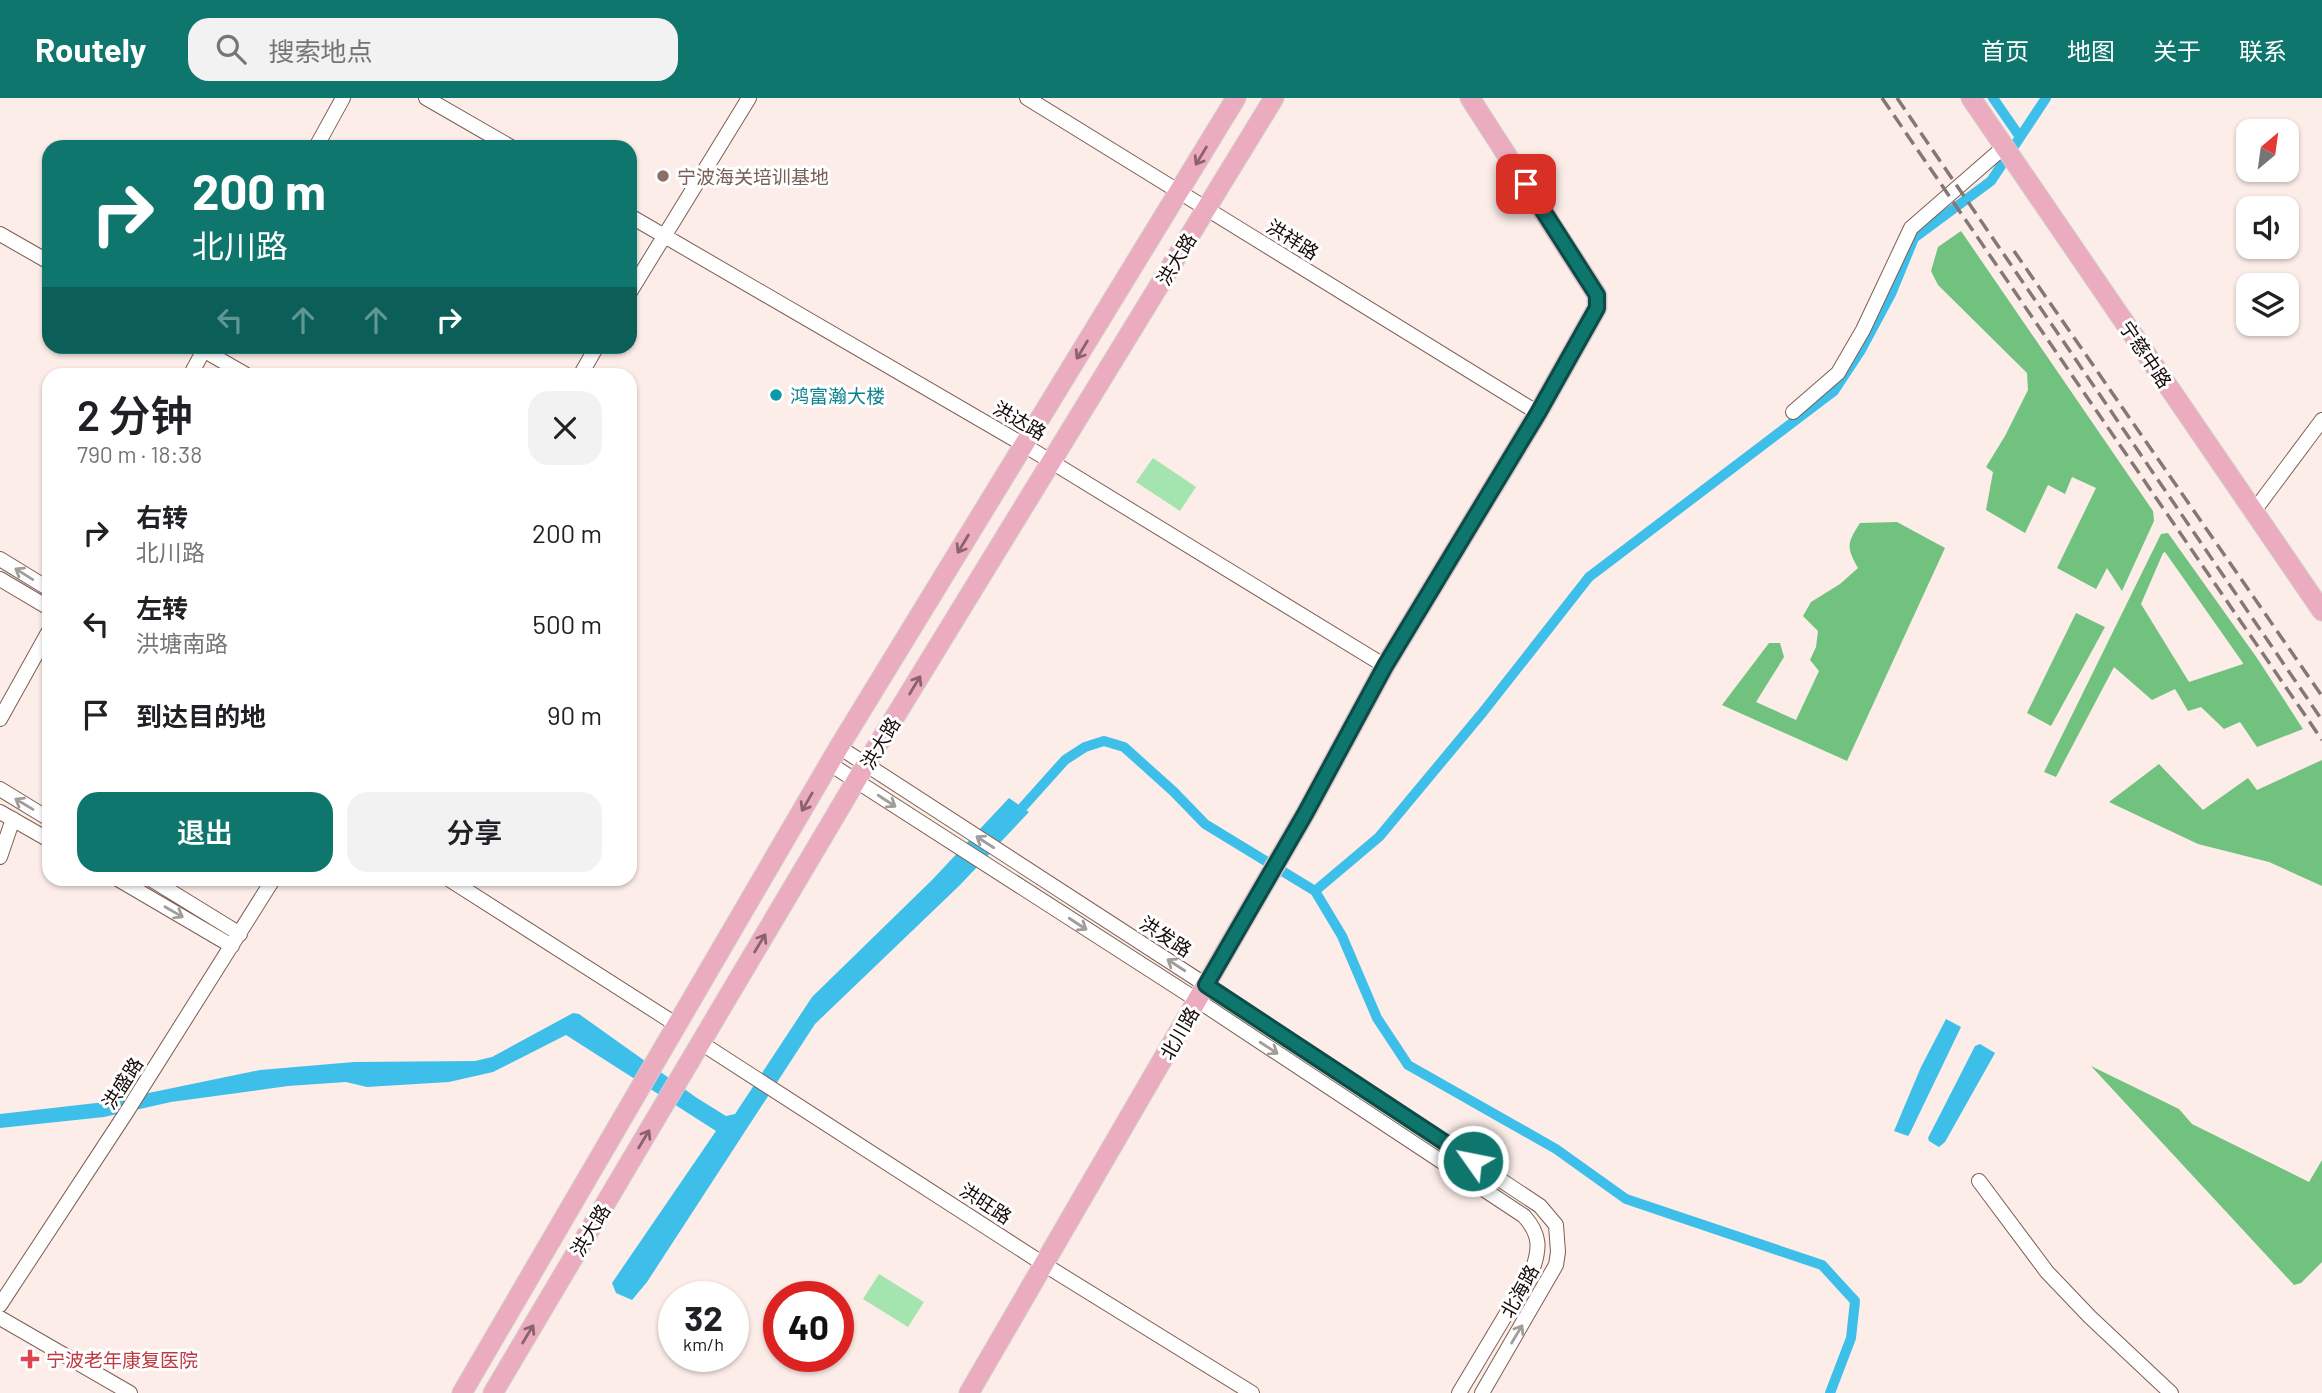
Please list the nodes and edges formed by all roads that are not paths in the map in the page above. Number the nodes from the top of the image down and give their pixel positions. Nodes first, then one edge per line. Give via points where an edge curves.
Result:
1 (342, 98) edge
2 (426, 98) edge
3 (749, 98) edge
4 (1027, 98) edge
5 (1236, 98) edge
6 (1274, 98) edge
7 (1470, 98) edge
8 (1970, 98) edge
9 (320, 140) edge
10 (499, 140) edge
11 (2005, 148) junction
12 (1179, 192) junction
13 (1207, 209) junction
14 (637, 220) edge
15 (0, 234) edge
16 (664, 236) junction
17 (42, 258) edge
18 (637, 280) edge
19 (212, 354) edge
20 (235, 368) edge
21 (1793, 412) dead end
22 (1538, 413) junction
23 (2322, 421) edge
24 (1024, 445) junction
25 (1052, 462) junction
26 (2254, 511) junction
27 (0, 559) edge
28 (0, 579) edge
29 (42, 585) edge
30 (42, 604) edge
31 (2322, 611) edge
32 (42, 644) edge
33 (1385, 666) junction
34 (0, 719) edge
35 (834, 756) junction
36 (861, 773) junction
37 (0, 789) edge
38 (0, 812) edge
39 (42, 815) edge
40 (13, 819) junction
41 (42, 836) edge
42 (0, 857) edge
43 (131, 886) edge
44 (160, 886) edge
45 (269, 886) edge
46 (460, 886) edge
47 (236, 940) junction
48 (1202, 993) junction
49 (677, 1025) junction
50 (701, 1043) junction
51 (1979, 1181) dead end
52 (1540, 1206) joint
53 (1524, 1216) joint
54 (1045, 1265) junction
55 (0, 1306) edge
56 (0, 1318) edge
57 (130, 1393) edge
58 (462, 1393) edge
59 (493, 1393) edge
60 (969, 1393) edge
61 (1252, 1393) edge
62 (1459, 1393) edge
63 (1482, 1393) edge
64 (2171, 1393) edge

1 - 9 street
2 - 10 street
3 - 16 street
4 - 12 street, 洪祥路
5 -> 12 main road, 洪大路
6 - 13 main road, 洪大路
7 - 22 main road, 北川路 via 1597,295 1597,308
8 - 11 main road, 宁慈中路
11 - 21 street via 1911,228 1838,373
11 - 26 main road, 宁慈中路
12 - 13 street, 洪祥路
12 -> 24 main road, 洪大路
13 - 22 street, 洪祥路
13 - 25 main road, 洪大路
14 - 16 street, 洪达路
15 - 17 street
16 - 18 street
16 - 24 street, 洪达路
19 - 20 street
22 - 33 main road, 北川路
23 - 26 street
24 - 25 street, 洪达路
24 -> 35 main road, 洪大路
25 - 33 street, 洪达路
36 -> 25 main road, 洪大路
26 - 31 main road, 宁慈中路
29 -> 27 street
28 - 30 street
32 - 34 street
33 - 48 main road, 北川路
35 - 36 street, 洪发路
35 -> 49 main road, 洪大路
36 - 48 street, 洪发路
50 -> 36 main road, 洪大路
39 -> 37 street
38 - 40 street
40 - 41 street
40 - 42 street
43 -> 47 street
44 - 47 street
45 - 47 street, 洪盛路
46 - 49 street
47 - 55 street, 洪盛路
48 - 52 street, 洪发路
48 -> 53 street, 洪发路
48 - 54 main road, 北川路
49 - 58 main road, 洪大路
50 - 54 street, 洪旺路
59 -> 50 main road, 洪大路
51 - 64 street via 2047,1272
63 -> 52 street, 北海路 via 1556,1265 1556,1225
53 - 62 street, 北海路 via 1539,1242 1532,1272
54 - 60 main road, 北川路
54 - 61 street, 洪旺路
56 - 57 street

